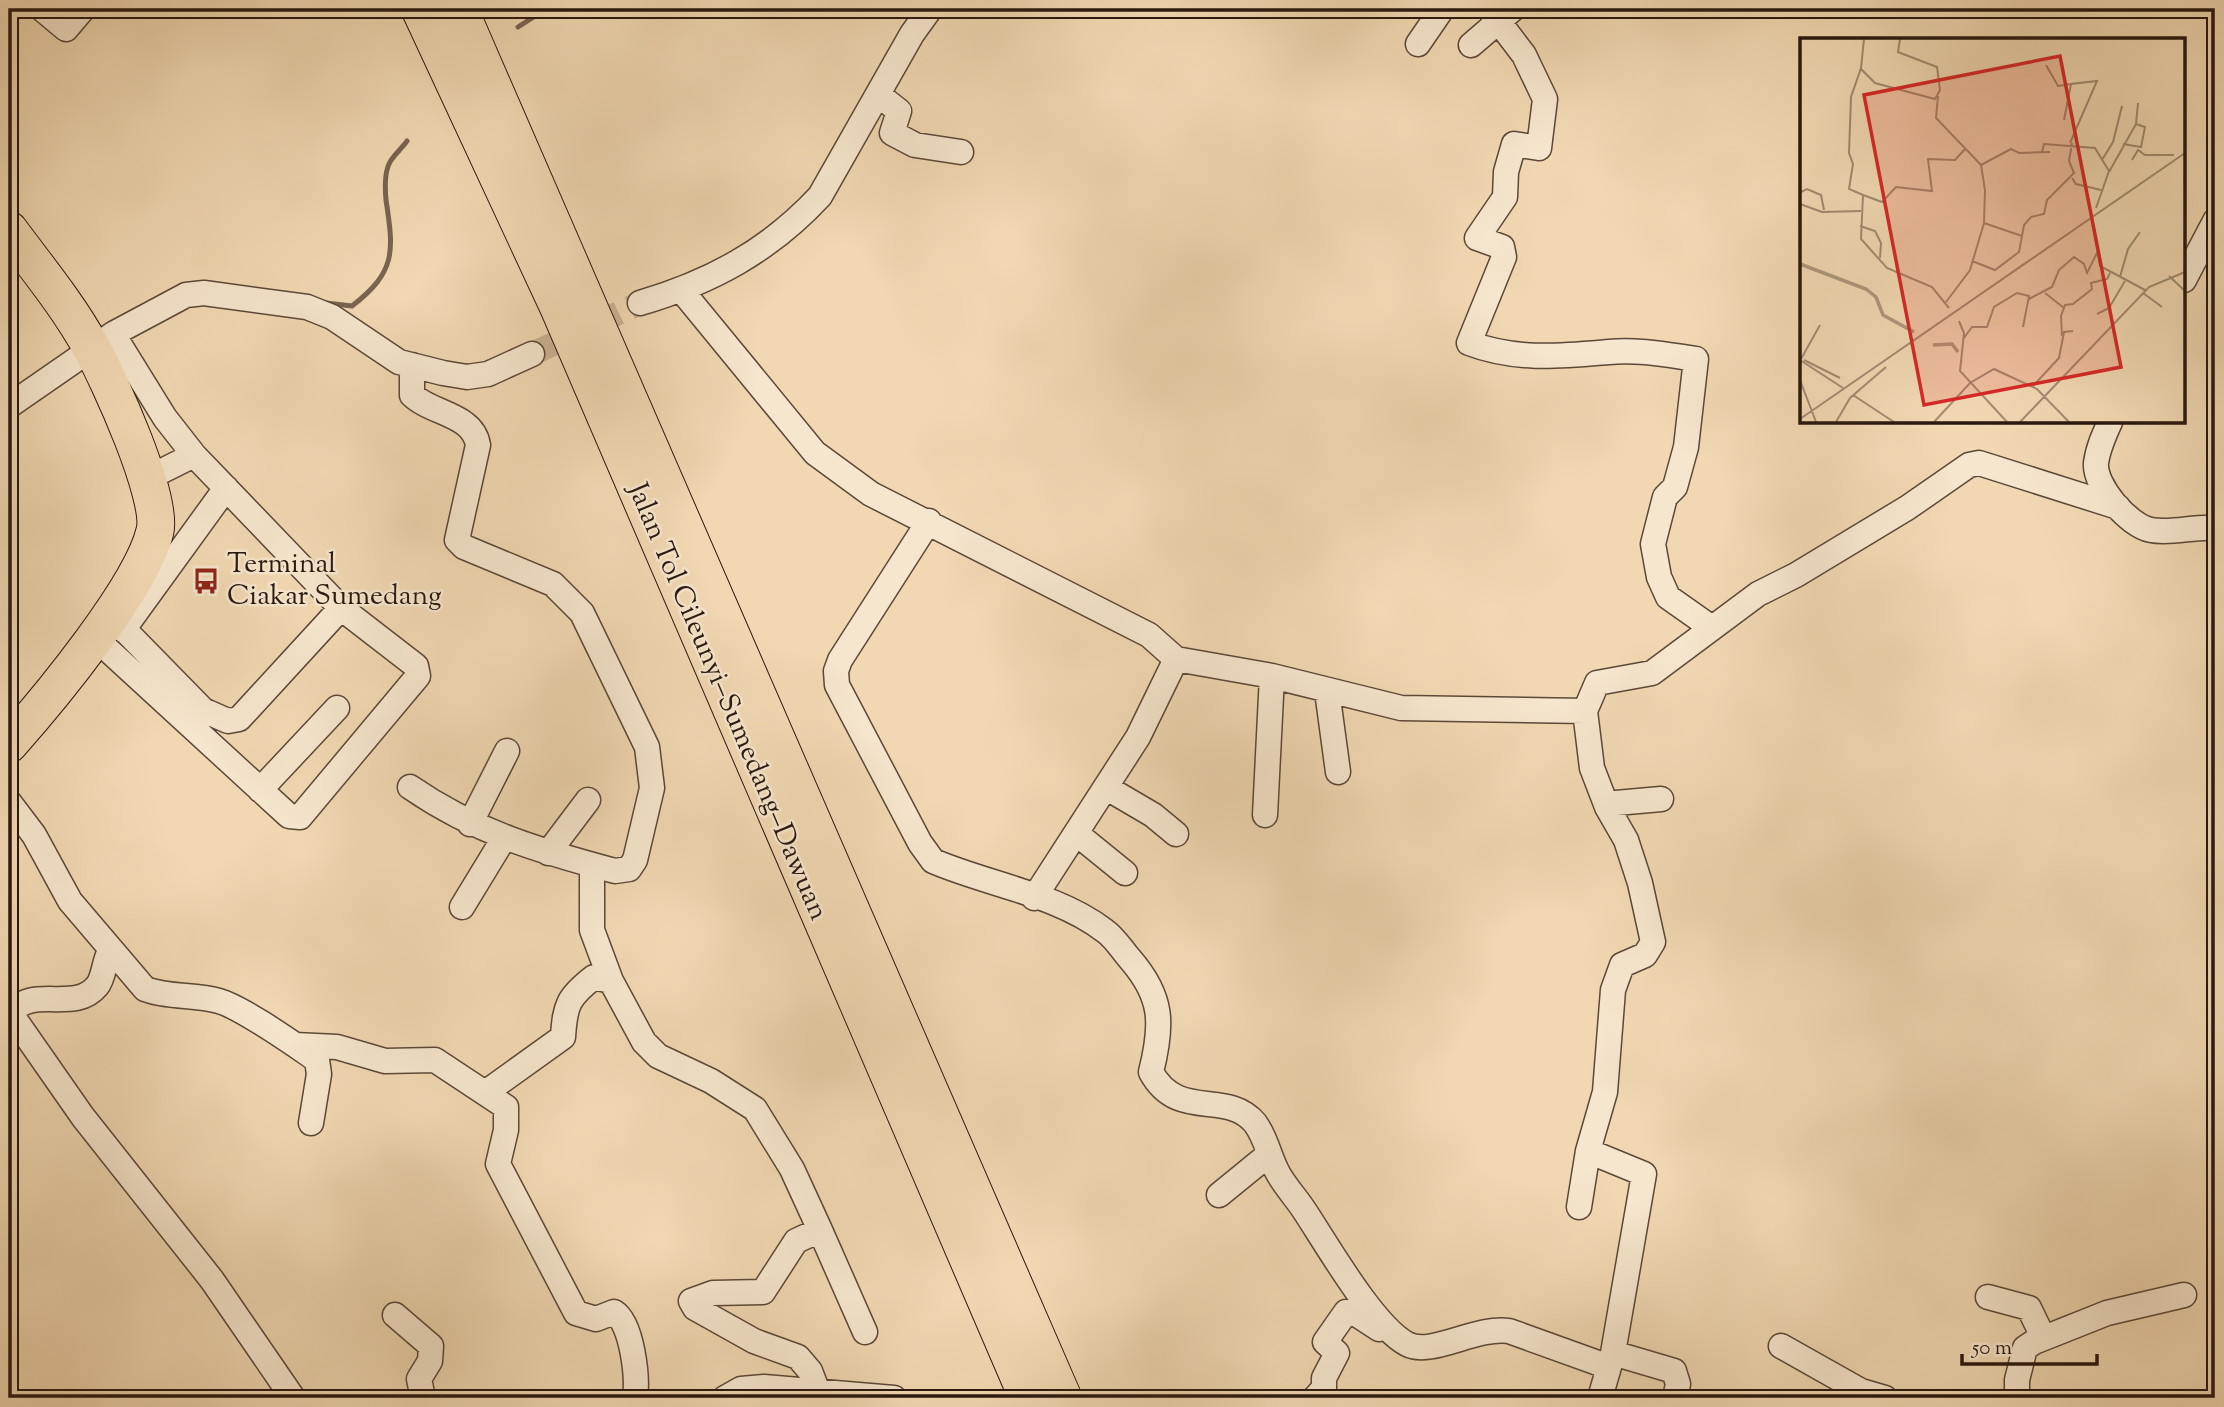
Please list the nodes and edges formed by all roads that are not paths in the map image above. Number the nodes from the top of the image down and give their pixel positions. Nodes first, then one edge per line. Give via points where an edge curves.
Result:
1 (42, 9) edge
2 (83, 9) edge
3 (420, 9) edge
4 (459, 9) edge
5 (930, 9) edge
6 (1442, 9) edge
7 (1501, 13) edge
8 (1418, 44) dead end
9 (1471, 45) dead end
10 (880, 96) junction
11 (961, 152) dead end
12 (2215, 221) edge
13 (9, 230) edge
14 (2186, 276) edge
15 (682, 290) junction
16 (640, 303) tunnel mouth
17 (103, 341) junction
18 (532, 354) tunnel mouth
19 (412, 365) junction
20 (9, 406) edge
21 (2109, 424) edge
22 (194, 455) junction
23 (148, 478) junction
24 (226, 488) junction
25 (2118, 507) junction
26 (929, 521) junction
27 (2215, 528) edge
28 (341, 608) junction
29 (109, 627) junction
30 (1712, 628) junction
31 (1176, 659) junction
32 (1272, 676) junction
33 (1327, 691) junction
34 (337, 708) dead end
35 (1584, 711) junction
36 (9, 744) edge
37 (507, 751) dead end
38 (1338, 772) dead end
39 (410, 787) dead end
40 (1107, 788) junction
41 (260, 790) junction
42 (1661, 799) dead end
43 (589, 800) dead end
44 (9, 802) edge
45 (1608, 807) junction
46 (1265, 815) dead end
47 (470, 824) junction
48 (1077, 834) junction
49 (1176, 834) dead end
50 (504, 838) junction
51 (548, 853) junction
52 (592, 865) junction
53 (1125, 873) dead end
54 (1034, 898) junction
55 (462, 907) dead end
56 (110, 951) junction
57 (611, 981) junction
58 (9, 1011) edge
59 (295, 1045) junction
60 (485, 1093) junction
61 (311, 1123) dead end
62 (1588, 1151) junction
63 (1268, 1155) junction
64 (1219, 1195) dead end
65 (1578, 1207) dead end
66 (820, 1230) junction
67 (2185, 1294) dead end
68 (1988, 1297) dead end
69 (395, 1315) dead end
70 (1390, 1328) junction
71 (864, 1332) dead end
72 (2043, 1337) junction
73 (1781, 1346) dead end
74 (1611, 1360) junction
75 (818, 1392) junction
76 (293, 1398) edge
77 (423, 1398) edge
78 (635, 1398) edge
79 (725, 1398) edge
80 (894, 1398) edge
81 (1028, 1398) edge
82 (1063, 1398) edge
83 (1315, 1398) edge
84 (1600, 1398) edge
85 (1675, 1398) edge
86 (1885, 1398) edge
87 (2017, 1398) edge

1 - 2 street via 66,29
3 - 81 highway, Jalan Tol Cileunyi–Sumedang–Dawuan via 559,308
4 - 82 highway, Jalan Tol Cileunyi–Sumedang–Dawuan
5 - 10 street
6 - 8 street
7 - 9 street
7 - 30 street via 1545,99 1539,148 1514,144 1505,197 1478,238 1502,247 1504,257 1469,343 1531,357 1609,352 1696,359 1685,447 1653,544 1668,597
10 - 11 street via 899,111 892,133 915,145
10 - 15 street via 820,196 806,211 754,254
12 - 14 street
13 - 17 highway via 67,308
15 - 16 street
15 - 26 street via 815,453 871,494
17 - 19 street via 172,300 204,293 307,307 332,317 399,362
17 - 20 street
17 - 22 street
17 - 23 highway
18 - 19 street via 488,374 467,377
19 - 52 street via 412,395 461,421 476,436 478,445 457,540 553,584 568,596 582,613 647,747 652,788 635,860 629,869 615,871
21 - 25 street via 2096,466
22 - 23 street
22 - 24 street
23 - 29 highway via 156,529
24 - 28 street
24 - 29 street
25 - 27 street via 2132,523 2151,530
25 - 30 street via 1979,463 1969,465 1907,508 1758,594
26 - 31 street via 1149,635
26 - 54 street via 840,660 837,685 933,861
28 - 29 street via 239,719 228,721 203,710
28 - 41 street via 416,666 416,682 300,817 289,817
29 - 36 highway
29 - 41 street
30 - 35 street via 1652,673 1597,683
31 - 32 street
31 - 40 street
32 - 33 street
32 - 46 street
33 - 35 street via 1401,708
33 - 38 street
34 - 41 street
35 - 45 street via 1592,768
37 - 47 street
39 - 47 street
40 - 48 street
40 - 49 street
42 - 45 street
43 - 51 street
44 - 56 street via 34,835 71,901
45 - 62 street via 1626,840 1653,942 1644,955 1622,965 1613,990 1605,1092
47 - 50 street
48 - 53 street
48 - 54 street
50 - 51 street
50 - 55 street
51 - 52 street
52 - 57 street via 592,930
54 - 63 street via 1075,911 1108,932 1144,976 1159,1008 1151,1072 1157,1083 1183,1103 1232,1109 1252,1120 1265,1137
56 - 58 street via 99,985 87,995 28,1001
56 - 59 street via 145,989 224,1003
57 - 60 street via 594,977 576,990 564,1016 563,1037
57 - 66 street via 644,1042 658,1056 755,1109 792,1169
58 - 76 street via 83,1117 212,1280
59 - 60 street via 337,1047 385,1061 435,1060
59 - 61 street via 317,1060
60 - 78 street via 506,1107 498,1164 576,1314 596,1319 614,1312 627,1327
62 - 65 street
62 - 74 street via 1644,1174
63 - 64 street
63 - 70 street via 1334,1258
66 - 71 street
66 - 75 street via 796,1241 763,1292 713,1293 691,1301 695,1308 754,1341 798,1357
67 - 72 street via 2107,1313
68 - 72 street via 2029,1308
69 - 77 street via 431,1346 430,1361 419,1379
70 - 74 street via 1416,1348 1492,1328
70 - 83 street via 1380,1329 1346,1312 1325,1342 1337,1353 1324,1388
72 - 87 street via 2025,1348
73 - 86 street via 1861,1391
74 - 84 street
74 - 85 street via 1674,1371 1678,1384
75 - 79 street via 764,1387 741,1389
75 - 80 street

